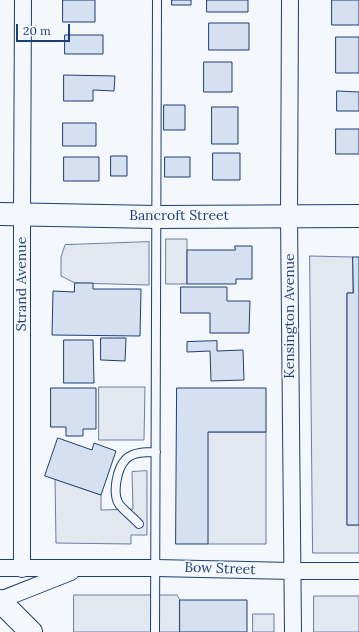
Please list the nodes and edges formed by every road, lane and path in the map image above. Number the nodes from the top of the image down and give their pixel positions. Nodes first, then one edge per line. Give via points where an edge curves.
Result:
1 (23, 0) edge
2 (157, 0) edge
3 (290, 0) edge
4 (0, 214) edge
5 (22, 214) junction
6 (289, 216) junction
7 (359, 216) edge
8 (156, 217) junction
9 (156, 452) junction
10 (139, 524) dead end
11 (0, 568) edge
12 (82, 568) junction
13 (156, 568) junction
14 (22, 569) junction
15 (292, 571) junction
16 (359, 571) edge
17 (0, 601) edge
18 (31, 632) edge
19 (155, 632) edge
20 (293, 632) edge

1 - 5 street, Strand Avenue
2 - 8 lane
3 - 6 street, Kensington Avenue
4 - 5 main road, Bancroft Street
5 - 8 main road, Bancroft Street
5 - 14 street, Strand Avenue
6 - 7 main road, Bancroft Street
6 - 8 main road, Bancroft Street
6 - 15 street, Kensington Avenue
8 - 9 lane
9 - 10 lane via 137,453 126,459 115,488 119,504
9 - 13 lane
11 - 14 street, Bow Street
12 - 13 street, Bow Street
12 - 14 street, Bow Street
12 - 17 street, Bow Street
13 - 15 street, Bow Street
13 - 19 lane
15 - 16 street, Bow Street
15 - 20 street, Kensington Avenue
17 - 18 main road

